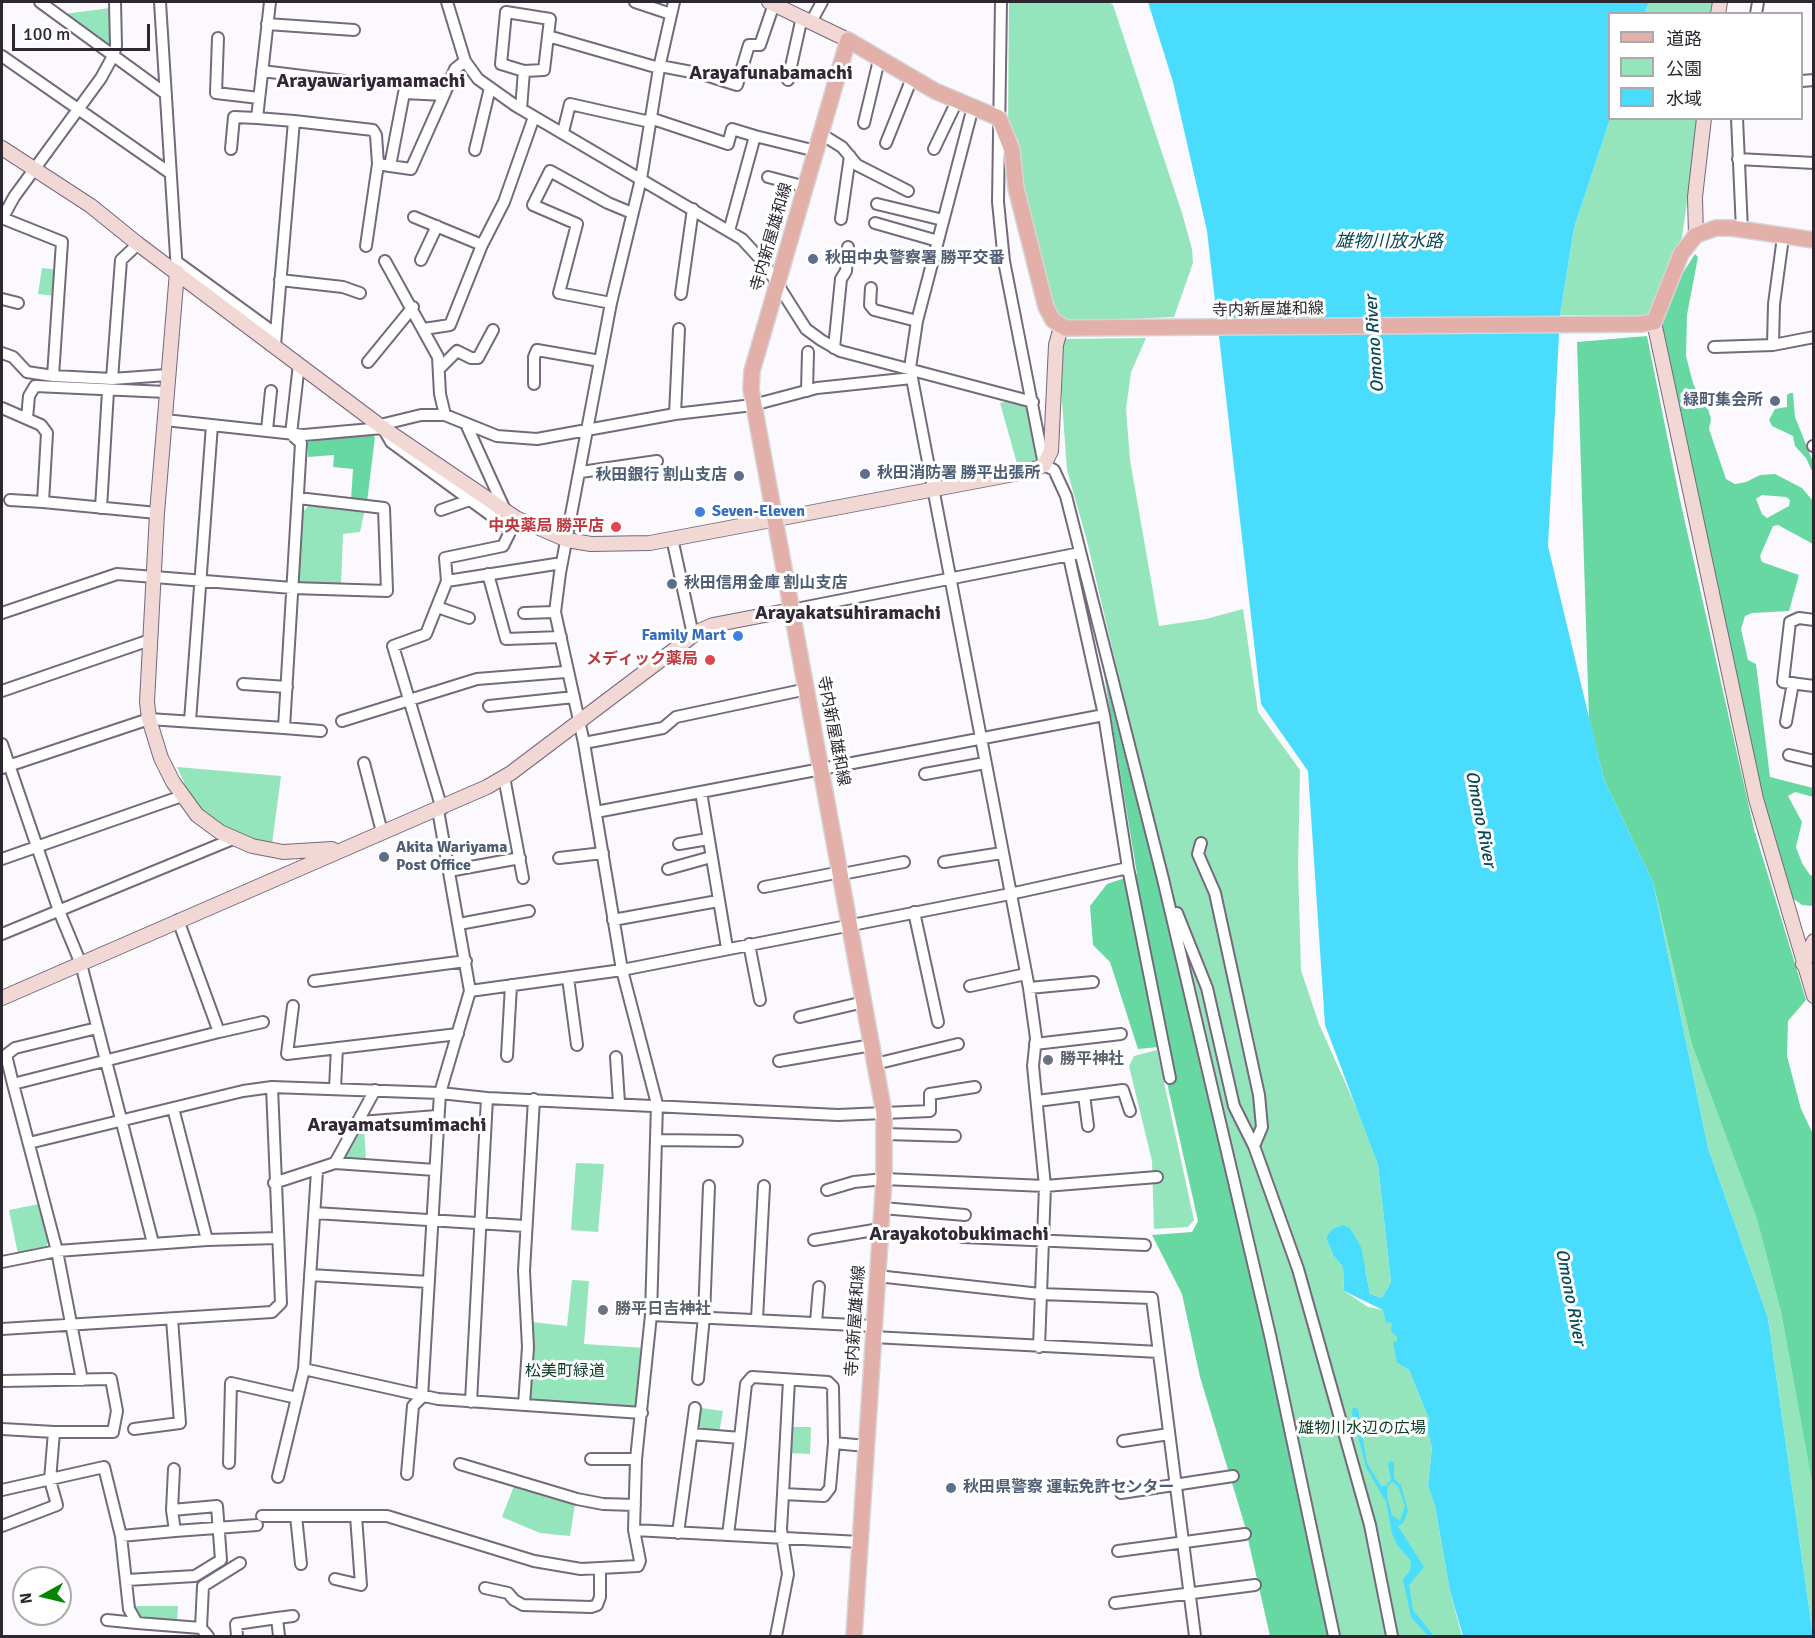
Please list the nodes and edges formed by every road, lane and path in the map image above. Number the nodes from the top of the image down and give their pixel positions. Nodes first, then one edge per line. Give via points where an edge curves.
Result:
1 (40, 2) edge
2 (115, 2) edge
3 (160, 2) edge
4 (270, 2) edge
5 (447, 2) edge
6 (635, 2) edge
7 (674, 2) edge
8 (822, 2) edge
9 (1002, 2) edge
10 (775, 3) edge
11 (671, 14) junction
12 (806, 20) junction
13 (267, 24) junction
14 (354, 30) dead end
15 (548, 36) junction
16 (218, 38) dead end
17 (848, 40) junction
18 (2, 56) edge
19 (113, 56) junction
20 (879, 60) junction
21 (465, 61) junction
22 (659, 67) junction
23 (525, 70) junction
24 (262, 71) junction
25 (912, 78) junction
26 (788, 80) dead end
27 (352, 82) dead end
28 (490, 88) junction
29 (166, 94) junction
30 (444, 95) junction
31 (259, 98) junction
32 (957, 100) junction
33 (973, 107) junction
34 (78, 109) junction
35 (521, 109) junction
36 (534, 117) junction
37 (999, 117) junction
38 (257, 118) junction
39 (650, 120) junction
40 (1704, 120) edge
41 (1737, 120) edge
42 (294, 122) junction
43 (864, 123) dead end
44 (563, 132) junction
45 (821, 134) junction
46 (755, 136) junction
47 (886, 143) dead end
48 (2, 148) edge
49 (231, 149) dead end
50 (934, 149) dead end
51 (475, 150) dead end
52 (816, 151) junction
53 (850, 156) junction
54 (1738, 159) junction
55 (1814, 163) edge
56 (378, 164) junction
57 (390, 166) junction
58 (34, 172) junction
59 (170, 173) junction
60 (768, 177) dead end
61 (641, 179) junction
62 (806, 187) junction
63 (908, 191) dead end
64 (877, 204) dead end
65 (693, 209) junction
66 (633, 213) junction
67 (414, 217) dead end
68 (2, 218) edge
69 (841, 219) dead end
70 (943, 220) junction
71 (875, 223) dead end
72 (437, 226) junction
73 (1742, 230) junction
74 (729, 231) junction
75 (1696, 235) junction
76 (1783, 237) junction
77 (1814, 240) edge
78 (938, 242) junction
79 (138, 244) junction
80 (482, 245) junction
81 (366, 246) dead end
82 (848, 247) dead end
83 (421, 260) dead end
84 (385, 261) dead end
85 (177, 267) junction
86 (280, 280) junction
87 (777, 285) junction
88 (871, 288) dead end
89 (360, 293) dead end
90 (681, 294) dead end
91 (2, 298) edge
92 (18, 303) dead end
93 (611, 303) junction
94 (413, 307) junction
95 (917, 321) junction
96 (1647, 323) junction
97 (1065, 328) junction
98 (424, 329) junction
99 (679, 329) dead end
100 (493, 330) dead end
101 (1814, 337) edge
102 (275, 339) junction
103 (1773, 345) junction
104 (1714, 347) dead end
105 (834, 348) junction
106 (807, 352) dead end
107 (2, 353) edge
108 (600, 361) junction
109 (368, 363) dead end
110 (299, 364) junction
111 (440, 368) junction
112 (911, 373) junction
113 (167, 375) junction
114 (53, 376) junction
115 (112, 379) junction
116 (534, 384) dead end
117 (108, 391) junction
118 (271, 391) dead end
119 (807, 391) junction
120 (166, 392) junction
121 (1033, 402) junction
122 (753, 405) junction
123 (2, 408) edge
124 (675, 414) junction
125 (445, 415) junction
126 (27, 418) junction
127 (165, 420) junction
128 (466, 424) junction
129 (212, 425) junction
130 (382, 427) junction
131 (589, 429) junction
132 (267, 430) junction
133 (291, 434) junction
134 (657, 461) dead end
135 (1044, 465) junction
136 (581, 472) junction
137 (933, 489) junction
138 (298, 498) junction
139 (10, 500) dead end
140 (470, 500) junction
141 (43, 502) junction
142 (101, 507) junction
143 (441, 510) dead end
144 (157, 513) junction
145 (511, 519) junction
146 (774, 519) junction
147 (672, 538) junction
148 (567, 540) junction
149 (1081, 551) junction
150 (1069, 557) junction
151 (562, 563) junction
152 (488, 574) junction
153 (153, 579) junction
154 (949, 580) junction
155 (200, 581) junction
156 (447, 581) junction
157 (292, 588) junction
158 (437, 607) junction
159 (791, 610) junction
160 (555, 612) junction
161 (2, 613) edge
162 (524, 614) dead end
163 (469, 618) dead end
164 (1814, 620) edge
165 (693, 635) junction
166 (561, 637) junction
167 (150, 640) junction
168 (565, 672) dead end
169 (1792, 683) junction
170 (243, 684) dead end
171 (1814, 686) edge
172 (287, 687) junction
173 (807, 689) junction
174 (2, 691) edge
175 (574, 697) junction
176 (409, 699) junction
177 (489, 706) dead end
178 (1104, 715) junction
179 (149, 719) junction
180 (579, 719) junction
181 (190, 721) junction
182 (342, 721) dead end
183 (1786, 722) dead end
184 (284, 728) junction
185 (321, 732) dead end
186 (980, 738) junction
187 (584, 743) junction
188 (2, 744) edge
189 (1789, 755) dead end
190 (1814, 761) edge
191 (364, 762) dead end
192 (985, 763) junction
193 (5, 767) edge
194 (822, 768) junction
195 (925, 774) dead end
196 (504, 777) junction
197 (701, 792) junction
198 (182, 796) junction
199 (440, 809) junction
200 (596, 812) junction
201 (382, 832) junction
202 (233, 839) junction
203 (708, 839) junction
204 (1201, 843) dead end
205 (679, 844) dead end
206 (37, 847) junction
207 (340, 849) junction
208 (603, 853) junction
209 (1002, 853) junction
210 (711, 857) junction
211 (520, 858) junction
212 (559, 858) dead end
213 (2, 859) edge
214 (904, 862) dead end
215 (944, 862) dead end
216 (668, 868) dead end
217 (1128, 868) junction
218 (449, 871) junction
219 (841, 873) junction
220 (523, 879) dead end
221 (1163, 879) junction
222 (764, 887) dead end
223 (1010, 894) junction
224 (718, 901) junction
225 (59, 911) junction
226 (530, 911) dead end
227 (914, 912) junction
228 (178, 920) junction
229 (613, 920) junction
230 (459, 924) junction
231 (851, 924) junction
232 (2, 934) edge
233 (1814, 941) edge
234 (749, 944) junction
235 (727, 948) junction
236 (466, 961) junction
237 (1803, 963) junction
238 (81, 964) junction
239 (621, 970) junction
240 (1026, 974) junction
241 (568, 978) junction
242 (314, 981) dead end
243 (1093, 982) dead end
244 (511, 985) junction
245 (970, 986) dead end
246 (1029, 988) junction
247 (470, 990) junction
248 (1814, 996) edge
249 (2, 998) edge
250 (760, 1000) dead end
251 (864, 1002) junction
252 (293, 1006) dead end
253 (800, 1017) dead end
254 (263, 1022) dead end
255 (938, 1022) dead end
256 (97, 1028) junction
257 (219, 1032) junction
258 (458, 1034) junction
259 (1121, 1034) dead end
260 (872, 1044) junction
261 (958, 1044) dead end
262 (1035, 1044) junction
263 (577, 1045) dead end
264 (337, 1048) junction
265 (507, 1056) dead end
266 (615, 1057) dead end
267 (779, 1061) dead end
268 (106, 1062) junction
269 (875, 1064) junction
270 (1170, 1078) dead end
271 (13, 1084) junction
272 (272, 1087) junction
273 (335, 1088) junction
274 (975, 1088) dead end
275 (375, 1090) junction
276 (440, 1093) junction
277 (1084, 1095) junction
278 (487, 1098) junction
279 (534, 1099) junction
280 (1037, 1101) junction
281 (619, 1103) junction
282 (657, 1104) junction
283 (174, 1108) junction
284 (1130, 1111) dead end
285 (884, 1113) junction
286 (437, 1116) junction
287 (121, 1120) junction
288 (360, 1122) junction
289 (1088, 1126) dead end
290 (885, 1134) junction
291 (955, 1137) dead end
292 (656, 1140) junction
293 (737, 1141) dead end
294 (29, 1143) junction
295 (1254, 1146) junction
296 (335, 1163) junction
297 (435, 1170) junction
298 (317, 1171) junction
299 (1157, 1177) dead end
300 (884, 1179) junction
301 (274, 1183) junction
302 (709, 1186) dead end
303 (764, 1186) dead end
304 (1045, 1186) junction
305 (827, 1190) dead end
306 (882, 1208) junction
307 (315, 1213) junction
308 (965, 1215) dead end
309 (432, 1221) junction
310 (480, 1223) junction
311 (525, 1226) junction
312 (880, 1229) junction
313 (963, 1237) dead end
314 (278, 1238) junction
315 (207, 1240) junction
316 (814, 1240) dead end
317 (1042, 1241) junction
318 (153, 1244) junction
319 (1145, 1245) dead end
320 (57, 1251) junction
321 (2, 1262) edge
322 (310, 1275) junction
323 (877, 1276) junction
324 (429, 1282) junction
325 (819, 1287) dead end
326 (1040, 1293) junction
327 (651, 1315) junction
328 (704, 1316) junction
329 (172, 1319) junction
330 (757, 1319) junction
331 (816, 1322) junction
332 (72, 1325) junction
333 (2, 1329) edge
334 (874, 1332) junction
335 (1039, 1347) junction
336 (1159, 1352) junction
337 (304, 1369) junction
338 (698, 1378) dead end
339 (82, 1380) junction
340 (789, 1380) junction
341 (2, 1381) edge
342 (422, 1397) junction
343 (297, 1398) junction
344 (471, 1402) junction
345 (524, 1405) junction
346 (695, 1408) dead end
347 (642, 1413) junction
348 (2, 1429) edge
349 (134, 1429) dead end
350 (54, 1432) junction
351 (692, 1434) junction
352 (1169, 1434) junction
353 (740, 1438) junction
354 (1123, 1441) dead end
355 (834, 1443) junction
356 (866, 1446) junction
357 (591, 1459) dead end
358 (636, 1459) junction
359 (229, 1463) dead end
360 (460, 1464) dead end
361 (174, 1469) dead end
362 (407, 1474) dead end
363 (1233, 1476) dead end
364 (278, 1477) dead end
365 (50, 1480) junction
366 (1176, 1485) junction
367 (2, 1490) edge
368 (1121, 1493) dead end
369 (783, 1494) junction
370 (635, 1505) junction
371 (172, 1510) junction
372 (296, 1516) junction
373 (356, 1516) junction
374 (2, 1526) edge
375 (219, 1527) junction
376 (634, 1530) junction
377 (175, 1531) junction
378 (678, 1533) junction
379 (1245, 1534) dead end
380 (728, 1535) junction
381 (121, 1536) junction
382 (784, 1540) junction
383 (860, 1542) junction
384 (1183, 1543) junction
385 (1118, 1551) dead end
386 (240, 1563) dead end
387 (301, 1564) dead end
388 (600, 1569) junction
389 (335, 1579) dead end
390 (128, 1580) junction
391 (1255, 1584) dead end
392 (485, 1588) dead end
393 (1190, 1594) junction
394 (1115, 1603) dead end
395 (293, 1616) dead end
396 (276, 1618) junction
397 (107, 1620) dead end
398 (136, 1623) junction
399 (204, 1632) edge
400 (237, 1636) edge
401 (279, 1636) edge
402 (776, 1636) edge
403 (854, 1636) edge
404 (1195, 1636) edge
405 (1334, 1636) edge
406 (1392, 1636) edge

1 - 19 street
2 - 19 street
3 - 29 street
4 - 13 street
5 - 21 street
6 - 11 street
7 - 11 street
8 - 12 street
9 - 37 street
10 - 12 street
10 - 22 street via 760,45 749,45 736,85
11 - 22 street
12 - 17 street
12 - 26 street
13 - 14 street
13 - 24 street
15 - 22 street
15 - 23 street via 543,70
15 - 23 street via 550,19 506,12 501,64
16 - 31 street via 216,93
17 - 20 main road
17 - 45 main road, 寺内新屋雄和線
18 - 34 street
19 - 29 street
19 - 34 street
20 - 25 main road
20 - 43 street
21 - 28 street via 478,80
21 - 30 street via 455,69
22 - 39 street
23 - 35 street
24 - 27 street
24 - 31 street
25 - 32 main road
25 - 47 street
28 - 35 street
28 - 51 street
29 - 59 street
30 - 57 street via 411,169
30 - 57 street via 404,93
31 - 38 street
32 - 33 main road
32 - 50 street
33 - 37 main road
33 - 70 street
34 - 58 street
34 - 59 street
35 - 36 street
36 - 44 street
36 - 80 street via 504,202
37 - 97 main road via 1012,150 1016,188 1046,307 1049,316
37 - 121 street via 998,202 1004,261
38 - 42 street
38 - 49 street via 234,117
39 - 44 street via 570,104
39 - 46 street via 728,144 732,129
39 - 61 street
40 - 75 street via 1695,197
41 - 54 street
42 - 56 street via 373,130
42 - 86 street
44 - 61 street
45 - 52 main road, 寺内新屋雄和線
45 - 53 street
46 - 52 street
46 - 74 street
48 - 58 street
52 - 62 main road, 寺内新屋雄和線
53 - 63 street via 857,165
53 - 69 street
54 - 55 street
54 - 73 street
56 - 57 street
56 - 81 street
58 - 68 street
58 - 79 street via 91,206
59 - 85 street
60 - 62 street
61 - 65 street
61 - 66 street
62 - 87 main road, 寺内新屋雄和線
64 - 70 street
65 - 74 street
65 - 90 street
66 - 93 street
66 - 93 street via 550,171 533,205 577,224 559,293
67 - 72 street
68 - 114 street via 62,242
70 - 78 street
71 - 78 street
72 - 80 street
72 - 83 street
73 - 75 main road via 1716,228
73 - 76 main road
74 - 87 street via 754,250
75 - 96 main road via 1681,254
76 - 77 main road
76 - 103 street
78 - 95 street
79 - 85 street
79 - 115 street via 121,260
80 - 98 street via 450,325
82 - 105 street
84 - 94 street
85 - 102 street
85 - 113 street
86 - 89 street via 343,287
86 - 102 street
87 - 105 street via 806,328
87 - 122 main road, 寺内新屋雄和線 via 752,371
88 - 95 street via 870,305 874,310
91 - 92 street
93 - 108 street
94 - 98 street
94 - 109 street
95 - 112 street
96 - 97 main road, 寺内新屋雄和線
96 - 237 street via 1756,799
97 - 135 street via 1056,345 1051,451
98 - 111 street
99 - 124 street
100 - 111 street via 478,358 457,351
101 - 103 street
102 - 110 street
103 - 104 street
105 - 112 street
106 - 119 street
107 - 114 street via 13,357 27,372
108 - 116 street via 537,350
108 - 131 street
110 - 130 street
110 - 133 street
111 - 125 street via 438,380
112 - 119 street
112 - 121 street
112 - 137 street
113 - 115 street
113 - 120 street
114 - 115 street
117 - 120 street
117 - 126 street via 35,386
117 - 142 street
118 - 132 street
119 - 122 street
120 - 127 street
121 - 135 street
122 - 124 street
122 - 146 main road, 寺内新屋雄和線
123 - 126 street
124 - 131 street
125 - 128 street
125 - 130 street via 421,415
126 - 141 street via 41,425 46,433
127 - 129 street
127 - 144 street
128 - 131 street via 514,439 537,439
128 - 145 street
129 - 132 street
129 - 155 street
130 - 133 street
130 - 140 street via 391,442
130 - 145 street
131 - 136 street
132 - 133 street
133 - 138 street via 302,442
134 - 136 street
135 - 137 street
135 - 149 street via 1061,480
136 - 148 street
137 - 146 street
137 - 154 street
138 - 157 street
138 - 157 street via 384,508 387,591
139 - 141 street
140 - 143 street
140 - 145 street
141 - 142 street
142 - 144 street
144 - 153 street
145 - 148 street
145 - 156 street via 503,546 445,558
146 - 147 street
146 - 159 main road, 寺内新屋雄和線
147 - 148 street via 630,544
147 - 165 street
148 - 151 street
149 - 150 street
149 - 221 street
150 - 154 street
150 - 178 street
151 - 152 street
151 - 160 street
152 - 156 street
152 - 166 street via 506,639
153 - 155 street
153 - 161 street via 117,574
153 - 167 street
154 - 159 street
154 - 186 street
155 - 157 street
155 - 181 street
156 - 158 street
157 - 172 street
158 - 163 street
158 - 176 street via 426,634 393,646
159 - 165 street via 713,625
159 - 173 main road, 寺内新屋雄和線
160 - 162 street
160 - 166 street
164 - 169 street via 1794,619 1788,630 1783,682
165 - 180 street
166 - 175 street
167 - 174 street
167 - 179 street
168 - 176 street via 489,676
169 - 171 street
169 - 183 street
170 - 172 street
172 - 184 street
173 - 187 street via 676,717 663,728
173 - 194 main road, 寺内新屋雄和線
175 - 177 street
175 - 180 street
176 - 182 street
176 - 199 street
178 - 186 street
178 - 217 street
179 - 181 street
179 - 193 street
179 - 198 street via 161,758
180 - 187 street
180 - 196 street
181 - 184 street
184 - 185 street
186 - 192 street
186 - 194 street
187 - 200 street
188 - 193 street
189 - 190 street
191 - 201 street
192 - 195 street
192 - 209 street
193 - 206 street
194 - 197 street
194 - 219 main road, 寺内新屋雄和線
196 - 199 street
196 - 211 street
197 - 200 street
197 - 203 street
198 - 202 street via 197,815
198 - 206 street
199 - 201 street
199 - 218 street
200 - 208 street
201 - 207 street
202 - 207 street via 283,852
202 - 225 street
203 - 205 street
203 - 210 street
204 - 295 street via 1198,854 1215,893 1258,1095 1262,1127
206 - 213 street
206 - 225 street
207 - 228 street
208 - 212 street
208 - 229 street
209 - 215 street
209 - 223 street
210 - 216 street
210 - 224 street
211 - 218 street
211 - 220 street
214 - 219 street
217 - 223 street
217 - 270 street
218 - 230 street
219 - 222 street
219 - 231 main road, 寺内新屋雄和線
221 - 295 street via 1207,988 1234,1106
221 - 405 street via 1270,1335
223 - 227 street
223 - 240 street
224 - 229 street
224 - 235 street
225 - 232 street
225 - 238 street
226 - 230 street
227 - 231 street
227 - 255 street
228 - 238 street
228 - 257 street
229 - 239 street
230 - 236 street
231 - 234 street
231 - 251 main road, 寺内新屋雄和線
233 - 237 street
234 - 235 street
234 - 250 street
235 - 239 street
236 - 242 street
236 - 247 street
237 - 248 street
238 - 249 street
238 - 256 street
239 - 241 street
239 - 282 street
240 - 245 street
240 - 246 street
241 - 244 street
241 - 263 street
243 - 246 street
244 - 247 street
244 - 265 street
246 - 262 street
247 - 258 street
251 - 253 street
251 - 260 main road, 寺内新屋雄和線
252 - 264 street via 287,1054
254 - 257 street
256 - 268 street
256 - 271 street via 15,1048 6,1055
257 - 268 street
258 - 264 street
258 - 276 street
259 - 262 street
260 - 267 street
260 - 269 main road, 寺内新屋雄和線
261 - 269 street
262 - 280 street via 1032,1066
264 - 273 street
266 - 281 street
268 - 271 street
268 - 287 street
269 - 285 main road, 寺内新屋雄和線
271 - 294 street
272 - 273 street
272 - 283 street
272 - 301 street
273 - 275 street
274 - 285 street via 930,1094 930,1111
275 - 276 street
275 - 288 street
276 - 278 street
276 - 286 street
277 - 280 street
277 - 284 street via 1123,1090
277 - 289 street
278 - 279 street
278 - 310 street
279 - 281 street
279 - 311 street
280 - 304 street
281 - 282 street
282 - 285 street via 838,1115
282 - 292 street
283 - 287 street
283 - 315 street
285 - 290 main road, 寺内新屋雄和線
286 - 288 street
286 - 297 street
287 - 294 street
287 - 318 street
288 - 296 street
290 - 291 street
290 - 300 main road, 寺内新屋雄和線
292 - 293 street
292 - 327 street
294 - 320 street
295 - 406 street via 1298,1269 1370,1525
296 - 297 street
296 - 298 street
297 - 309 street
298 - 301 street
298 - 307 street
299 - 304 street
300 - 304 street
300 - 305 street
300 - 306 main road, 寺内新屋雄和線
301 - 314 street
302 - 328 street
303 - 330 street
304 - 317 street
306 - 308 street
306 - 312 main road, 寺内新屋雄和線
307 - 309 street
307 - 322 street
309 - 310 street
309 - 324 street
310 - 311 street
310 - 344 street
311 - 345 street via 528,1347
312 - 316 street
312 - 323 main road, 寺内新屋雄和線
313 - 317 street
314 - 315 street
314 - 329 street via 281,1303 272,1312
315 - 318 street
317 - 319 street
317 - 326 street
318 - 320 street
320 - 321 street
320 - 332 street
322 - 324 street
322 - 337 street
323 - 326 street
323 - 334 main road, 寺内新屋雄和線
324 - 342 street
325 - 331 street
326 - 335 street
326 - 336 street via 1152,1298
327 - 328 street
327 - 347 street
328 - 330 street
328 - 338 street
329 - 332 street
329 - 349 street via 180,1423
330 - 331 street
331 - 334 street
332 - 333 street
332 - 339 street
334 - 335 street
334 - 356 main road, 寺内新屋雄和線
335 - 336 street
336 - 352 street
337 - 342 street
337 - 343 street
339 - 341 street
339 - 350 street via 111,1379 117,1411 113,1432
340 - 353 street via 752,1377 746,1384
340 - 355 street via 828,1382 833,1387
340 - 369 street
342 - 344 street
342 - 362 street via 413,1406
343 - 359 street via 231,1383
343 - 364 street
344 - 345 street
345 - 347 street
346 - 351 street
347 - 358 street
348 - 350 street
350 - 365 street
351 - 353 street
351 - 378 street
352 - 354 street
352 - 366 street
353 - 380 street
355 - 356 street
355 - 369 street via 830,1488 824,1496
356 - 383 main road, 寺内新屋雄和線
357 - 358 street
358 - 370 street
360 - 370 street via 577,1499
361 - 371 street
363 - 366 street
365 - 367 street
365 - 374 street via 57,1505
365 - 381 street via 104,1467
366 - 368 street
366 - 384 street
369 - 382 street
370 - 376 street
371 - 375 street via 217,1506
371 - 377 street
372 - 373 street
372 - 375 street
372 - 387 street
373 - 388 street via 387,1516 534,1561
373 - 389 street via 361,1585
375 - 377 street
375 - 390 street via 220,1560 195,1576
376 - 378 street
376 - 388 street via 640,1565
377 - 381 street
378 - 380 street
379 - 384 street
380 - 382 street
381 - 390 street
382 - 383 street
382 - 402 street via 788,1574
383 - 403 main road, 寺内新屋雄和線
384 - 385 street
384 - 393 street
386 - 399 street via 203,1586
388 - 392 street via 600,1597 597,1605 591,1607 523,1605 508,1593
390 - 398 street via 129,1609
391 - 393 street
393 - 394 street
393 - 404 street
395 - 396 street
396 - 400 street via 236,1624
396 - 401 street
397 - 398 street
398 - 399 street

